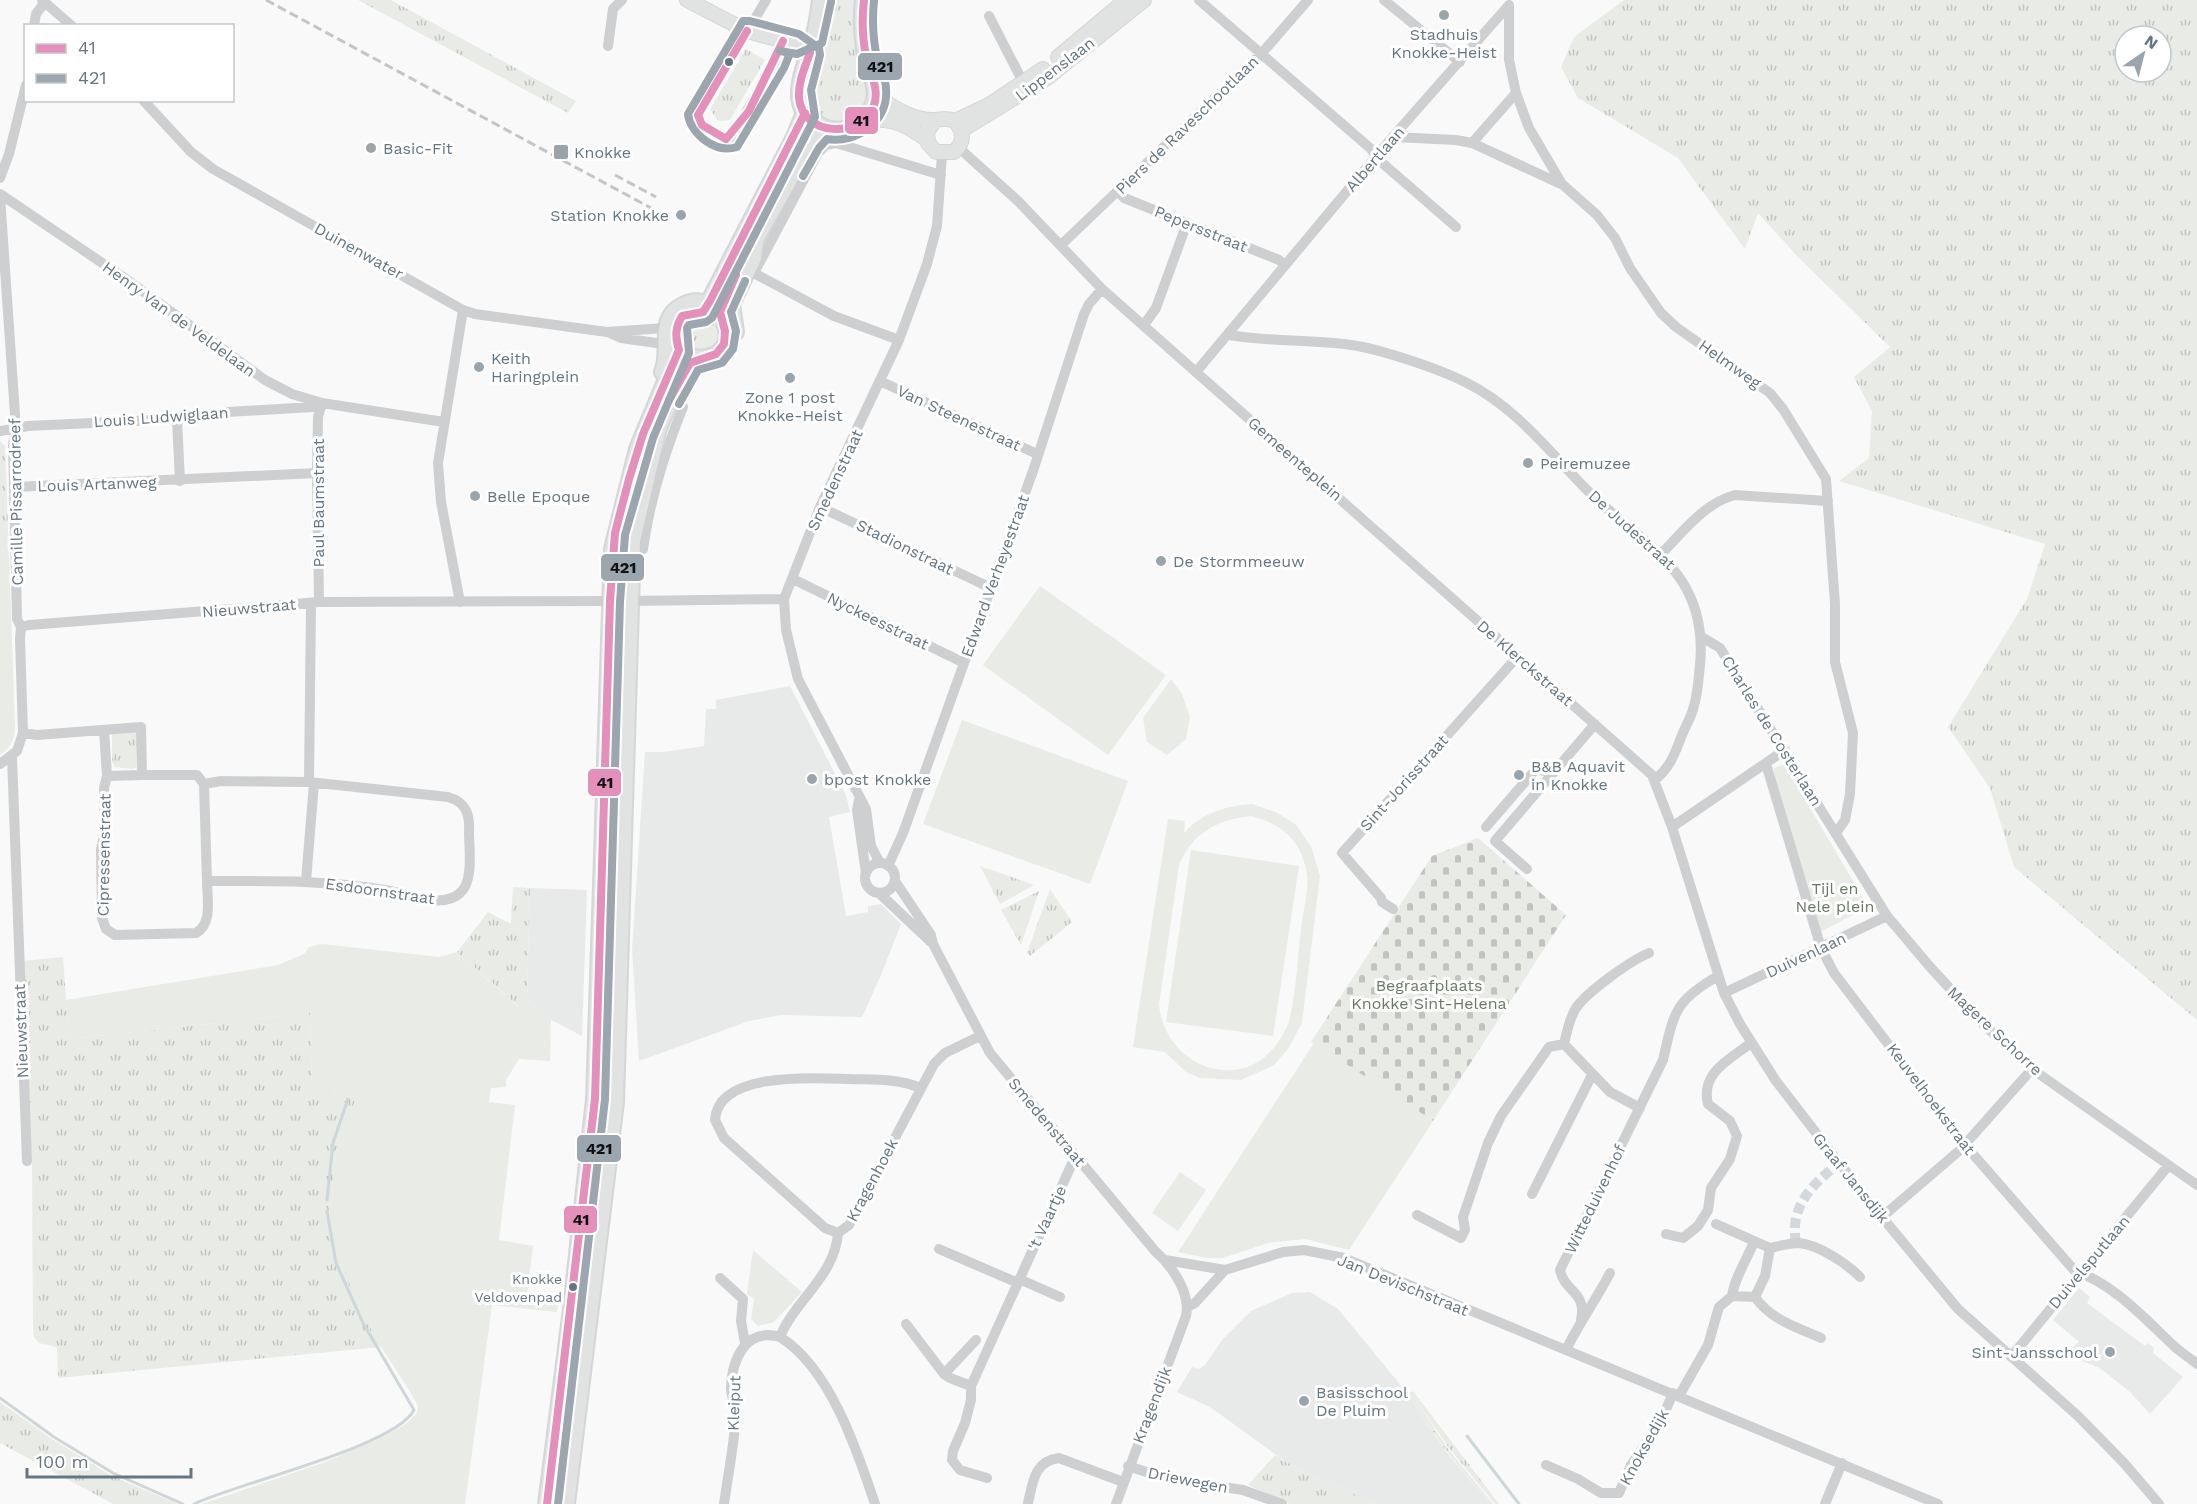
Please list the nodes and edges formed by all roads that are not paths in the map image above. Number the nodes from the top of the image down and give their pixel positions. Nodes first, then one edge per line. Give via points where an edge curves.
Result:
1 (622, 0) edge
2 (687, 0) edge
3 (766, 0) edge
4 (821, 0) edge
5 (864, 0) edge
6 (1126, 0) edge
7 (1144, 0) edge
8 (1199, 0) edge
9 (1308, 0) edge
10 (1385, 0) edge
11 (43, 1) edge
12 (1511, 3) edge
13 (989, 16) dead end
14 (34, 24) edge
15 (70, 24) edge
16 (747, 31) junction
17 (815, 36) junction
18 (789, 42) junction
19 (608, 46) dead end
20 (810, 53) junction
21 (1262, 53) junction
22 (1460, 62) junction
23 (1025, 87) junction
24 (24, 93) edge
25 (1516, 93) junction
26 (876, 94) junction
27 (145, 102) edge
28 (805, 113) junction
29 (935, 120) junction
30 (863, 121) junction
31 (958, 126) junction
32 (823, 128) junction
33 (1394, 137) junction
34 (926, 139) junction
35 (1472, 143) junction
36 (958, 148) junction
37 (942, 154) junction
38 (1377, 155) junction
39 (941, 175) junction
40 (0, 178) edge
41 (1562, 184) junction
42 (1118, 191) junction
43 (0, 195) edge
44 (1188, 223) junction
45 (1456, 227) dead end
46 (749, 238) junction
47 (1061, 245) junction
48 (1285, 265) junction
49 (750, 271) junction
50 (1102, 289) junction
51 (713, 305) junction
52 (463, 310) junction
53 (1144, 325) junction
54 (608, 332) junction
55 (1228, 335) junction
56 (899, 340) junction
57 (672, 342) junction
58 (694, 360) junction
59 (1196, 372) junction
60 (880, 381) junction
61 (679, 398) junction
62 (322, 403) junction
63 (177, 419) junction
64 (444, 422) junction
65 (16, 429) junction
66 (0, 431) edge
67 (647, 445) junction
68 (1037, 454) junction
69 (317, 474) junction
70 (180, 481) junction
71 (15, 486) junction
72 (1828, 501) junction
73 (820, 507) junction
74 (1394, 546) joint
75 (631, 549) junction
76 (1661, 554) junction
77 (793, 579) junction
78 (991, 588) junction
79 (784, 598) junction
80 (610, 601) junction
81 (628, 601) junction
82 (315, 602) junction
83 (460, 602) junction
84 (21, 627) junction
85 (1702, 637) junction
86 (1518, 656) junction
87 (964, 663) junction
88 (1595, 724) junction
89 (104, 730) junction
90 (23, 733) junction
91 (1785, 750) junction
92 (12, 757) junction
93 (0, 764) edge
94 (1766, 764) junction
95 (1551, 774) junction
96 (142, 775) junction
97 (107, 776) junction
98 (1655, 780) junction
99 (312, 783) junction
100 (204, 784) junction
101 (859, 800) junction
102 (1486, 827) dead end
103 (1672, 827) junction
104 (1836, 833) junction
105 (884, 864) junction
106 (1527, 868) dead end
107 (866, 873) junction
108 (207, 881) junction
109 (306, 881) junction
110 (895, 881) junction
111 (879, 893) junction
112 (1393, 909) dead end
113 (1887, 916) junction
114 (933, 944) junction
115 (1821, 948) junction
116 (1649, 953) dead end
117 (1718, 976) junction
118 (1724, 993) junction
119 (980, 1036) junction
120 (1751, 1043) junction
121 (1564, 1044) junction
122 (2032, 1069) junction
123 (1592, 1075) junction
124 (920, 1088) junction
125 (1640, 1108) junction
126 (1965, 1145) junction
127 (1075, 1157) junction
128 (27, 1161) dead end
129 (2168, 1166) junction
130 (2197, 1185) edge
131 (1532, 1194) dead end
132 (1708, 1210) junction
133 (1417, 1215) dead end
134 (1882, 1217) junction
135 (1716, 1224) junction
136 (1698, 1226) junction
137 (838, 1233) junction
138 (1666, 1234) dead end
139 (1754, 1242) junction
140 (1770, 1248) junction
141 (939, 1249) dead end
142 (1166, 1260) junction
143 (1225, 1270) junction
144 (1610, 1273) dead end
145 (2082, 1273) junction
146 (1860, 1277) dead end
147 (720, 1278) dead end
148 (1018, 1281) junction
149 (1732, 1296) junction
150 (1060, 1297) dead end
151 (1755, 1297) junction
152 (1188, 1307) junction
153 (1581, 1320) junction
154 (906, 1324) dead end
155 (780, 1337) junction
156 (1821, 1338) dead end
157 (976, 1340) dead end
158 (745, 1343) junction
159 (1566, 1350) junction
160 (2011, 1357) junction
161 (2197, 1364) edge
162 (944, 1374) junction
163 (971, 1386) junction
164 (1676, 1395) junction
165 (1842, 1463) junction
166 (1546, 1465) dead end
167 (1128, 1466) junction
168 (987, 1478) dead end
169 (1123, 1482) junction
170 (1618, 1498) edge
171 (1028, 1503) edge
172 (548, 1504) edge
173 (566, 1504) edge
174 (724, 1504) edge
175 (874, 1504) edge
176 (1116, 1504) edge
177 (1282, 1504) edge
178 (1826, 1504) edge
179 (1938, 1504) edge
180 (2159, 1504) edge

1 - 19 street via 613,9
2 - 16 main road
3 - 16 street
4 - 17 main road
5 - 26 main road via 864,39
6 - 23 main road, Lippenslaan
7 - 23 main road, Lippenslaan
8 - 21 street
9 - 21 street, Piers de Raveschootlaan
10 - 22 street
11 - 14 street
11 - 15 street
12 - 22 street, Albertlaan
12 - 25 street, Helmweg via 1509,60
13 - 23 street
16 - 18 main road
16 - 18 street via 699,115 702,125 726,139 734,134
17 - 18 main road
17 - 20 main road
18 - 20 main road
20 - 28 main road via 799,87
21 - 38 street
21 - 42 street, Piers de Raveschootlaan
22 - 33 street, Albertlaan
23 - 31 main road, Lippenslaan
24 - 40 street
25 - 35 street
25 - 41 street, Helmweg via 1529,128
26 - 29 main road via 902,111
26 - 30 main road
27 - 52 street, Duinenwater via 191,152 213,169
28 - 32 main road
28 - 46 main road
29 - 31 main road via 945,118
29 - 34 main road via 929,125
30 - 32 main road via 853,128
30 - 34 main road via 890,119 909,126
31 - 36 main road via 962,139
32 - 46 main road
33 - 35 street
33 - 38 street, Albertlaan
34 - 37 main road via 931,148
35 - 41 street
36 - 37 main road
36 - 47 street, Gemeenteplein via 1002,185
37 - 39 street, Smedenstraat
38 - 45 street
38 - 48 street, Albertlaan
39 - 49 street via 836,143 826,144
39 - 56 street, Smedenstraat via 934,244
41 - 72 street, Helmweg via 1597,215 1615,238 1661,313 1770,393 1826,479
42 - 44 street, Pepersstraat via 1124,198
42 - 47 street, Piers de Raveschootlaan
43 - 62 street, Henry Van de Veldelaan via 126,279 243,367 292,394
43 - 65 street, Camille Pissarrodreef
44 - 48 street, Pepersstraat
44 - 53 street via 1156,308
46 - 49 main road via 753,258
46 - 51 main road via 727,293
46 - 51 main road via 729,250 704,296
47 - 50 street, Gemeenteplein
48 - 55 street, Albertlaan
49 - 51 main road
49 - 56 street via 834,316
50 - 53 street, Gemeenteplein
50 - 68 street, Edward Verheyestraat via 1084,314
51 - 57 main road via 678,321
51 - 58 main road via 727,333 723,347 711,357
51 - 61 main road via 736,335 731,351 714,366 692,375
52 - 54 street, Duinenwater
52 - 64 street
53 - 59 street, Gemeenteplein
54 - 57 street, Duinenwater
54 - 57 street, Duinenwater via 621,338
55 - 59 street
55 - 76 street, De Judestraat via 1372,349 1466,382 1512,414 1588,491
56 - 60 street, Smedenstraat
57 - 58 main road
57 - 67 main road
58 - 67 main road via 677,384
59 - 74 street, Gemeenteplein
60 - 68 street, Van Steenestraat
60 - 73 street, Smedenstraat
61 - 67 main road
61 - 75 street via 683,407 661,461 643,549
62 - 63 street, Louis Ludwiglaan
62 - 64 street, Henry Van de Veldelaan
62 - 69 street, Paul Baumstraat via 318,417
63 - 65 street, Louis Ludwiglaan
63 - 70 street, Louis Artanweg
64 - 83 street via 438,463 441,501
65 - 66 street, Louis Ludwiglaan
65 - 71 street, Camille Pissarrodreef
67 - 75 main road
67 - 80 main road via 615,533
68 - 78 street, Edward Verheyestraat
69 - 70 street, Louis Artanweg
69 - 82 street, Paul Baumstraat
70 - 71 street, Louis Artanweg
71 - 84 street, Camille Pissarrodreef via 17,619
72 - 76 street via 1735,495 1708,507
72 - 104 street, Helmweg via 1835,662 1853,733 1850,794 1845,820
73 - 77 street, Smedenstraat
73 - 78 street, Stadionstraat
74 - 86 street, De Klerckstraat
75 - 81 main road
76 - 85 street, De Judestraat via 1691,594
77 - 79 street, Smedenstraat
77 - 87 street, Nyckeesstraat
78 - 87 street, Edward Verheyestraat
79 - 81 street
79 - 101 street, Smedenstraat via 787,638 798,679
80 - 83 street, Nieuwstraat
80 - 172 main road via 595,1100
81 - 173 main road via 615,1102
82 - 83 street, Nieuwstraat
82 - 84 street, Nieuwstraat
82 - 99 street, Esdoornstraat
84 - 90 street, Nieuwstraat
85 - 91 street, Charles de Costerlaan via 1720,648
85 - 98 street, De Judestraat via 1693,710 1670,767
86 - 88 street, De Klerckstraat
86 - 112 street, Sint-Jorisstraat via 1342,853 1382,902
87 - 105 street, Edward Verheyestraat via 903,833
88 - 95 street
88 - 98 street, De Klerckstraat
89 - 90 street
89 - 96 street via 141,727
89 - 97 street, Cipressenstraat
90 - 92 street, Nieuwstraat
91 - 94 street
91 - 104 street, Charles de Costerlaan
92 - 93 street
92 - 128 street, Nieuwstraat
94 - 103 street
94 - 115 street, Keuvelhoekstraat
95 - 102 street via 1537,768
95 - 106 street via 1496,841
96 - 97 street, Cipressenstraat
96 - 100 street, Cipressenstraat via 197,775
97 - 108 street, Cipressenstraat via 101,849 102,918 106,929 115,935 196,933 208,917
98 - 103 street, Graaf Jansdijk
99 - 100 street, Esdoornstraat via 221,780
99 - 109 street, Esdoornstraat
99 - 109 street, Esdoornstraat via 456,800 470,821 468,882 453,898 436,900
100 - 108 street, Cipressenstraat
101 - 105 street, Smedenstraat via 866,809 871,846
101 - 107 street, Smedenstraat
103 - 117 street, Graaf Jansdijk
104 - 113 street, Magere Schorre
105 - 107 street via 872,866
105 - 110 street via 894,872
107 - 111 street via 868,887
108 - 109 street, Esdoornstraat
110 - 111 street via 887,891
110 - 114 street, Smedenstraat
111 - 114 street, Smedenstraat
113 - 115 street, Duivenlaan
113 - 122 street, Magere Schorre via 1980,1021
114 - 119 street, Smedenstraat
115 - 118 street, Duivenlaan
115 - 126 street, Keuvelhoekstraat via 1834,973
116 - 121 street via 1625,966 1581,1003 1571,1017
117 - 118 street, Graaf Jansdijk
117 - 125 street, Witteduivenhof via 1696,988 1679,1005 1663,1060
118 - 120 street, Graaf Jansdijk
119 - 124 street, Kragenhoek via 939,1058
119 - 127 street, Smedenstraat via 1006,1074
120 - 132 street via 1716,1069 1708,1083 1708,1104 1730,1121 1737,1136 1730,1159 1711,1188
120 - 134 street, Graaf Jansdijk via 1787,1097
121 - 123 street
121 - 133 street via 1549,1047 1501,1116 1463,1217 1465,1230 1461,1238
122 - 126 street
122 - 129 street, Magere Schorre
123 - 125 street via 1610,1092
123 - 131 street
124 - 137 street, Kragenhoek via 849,1225
124 - 137 street via 900,1081 780,1078 730,1094 719,1104 715,1120 724,1138 825,1228
125 - 153 street, Witteduivenhof via 1560,1270 1563,1281 1582,1302
126 - 134 street
126 - 145 street, Keuvelhoekstraat via 2074,1270
127 - 142 street, Smedenstraat
127 - 148 street, 't Vaartje
129 - 130 street, Magere Schorre
129 - 145 street, Duivelsputlaan
132 - 135 street
132 - 136 street
134 - 160 street, Graaf Jansdijk via 1958,1309
135 - 136 street via 1706,1229
135 - 139 street
136 - 138 street via 1683,1238
137 - 155 street, Kragenhoek via 837,1247 828,1266
139 - 140 street
139 - 149 street, Knoksedijk via 1734,1283
140 - 146 street via 1806,1244 1848,1265
140 - 151 street via 1765,1276
141 - 148 street
142 - 143 street, Jan Devischstraat
142 - 152 street, Smedenstraat
143 - 152 street, Kragendijk
143 - 159 street, Jan Devischstraat via 1271,1254 1294,1251 1344,1258
144 - 153 street
145 - 160 street, Duivelsputlaan
145 - 161 street, Keuvelhoekstraat via 2141,1312
147 - 158 street, Kleiput via 743,1299
148 - 150 street
148 - 163 street, 't Vaartje
149 - 151 street
149 - 164 street, Knoksedijk via 1719,1307 1708,1345
151 - 156 street via 1776,1319
152 - 167 street, Kragendijk
153 - 159 street
154 - 162 street
155 - 158 street via 758,1336
155 - 175 street via 807,1359 842,1418
157 - 162 street
158 - 174 street, Kleiput via 737,1356 731,1389 736,1415
159 - 164 street, Jan Devischstraat
160 - 180 street, Graaf Jansdijk via 2078,1416
162 - 163 street
163 - 168 street, 't Vaartje via 971,1400 952,1460 960,1470
164 - 165 street, Jan Devischstraat
164 - 170 street, Knoksedijk via 1631,1465
165 - 178 street
165 - 179 street, Jan Devischstraat
166 - 170 street, Knoksedijk
167 - 169 street, Kragendijk
167 - 177 street, Driewegen via 1167,1479 1243,1490
169 - 171 street via 1059,1458 1051,1459 1036,1472
169 - 176 street, Kragendijk

